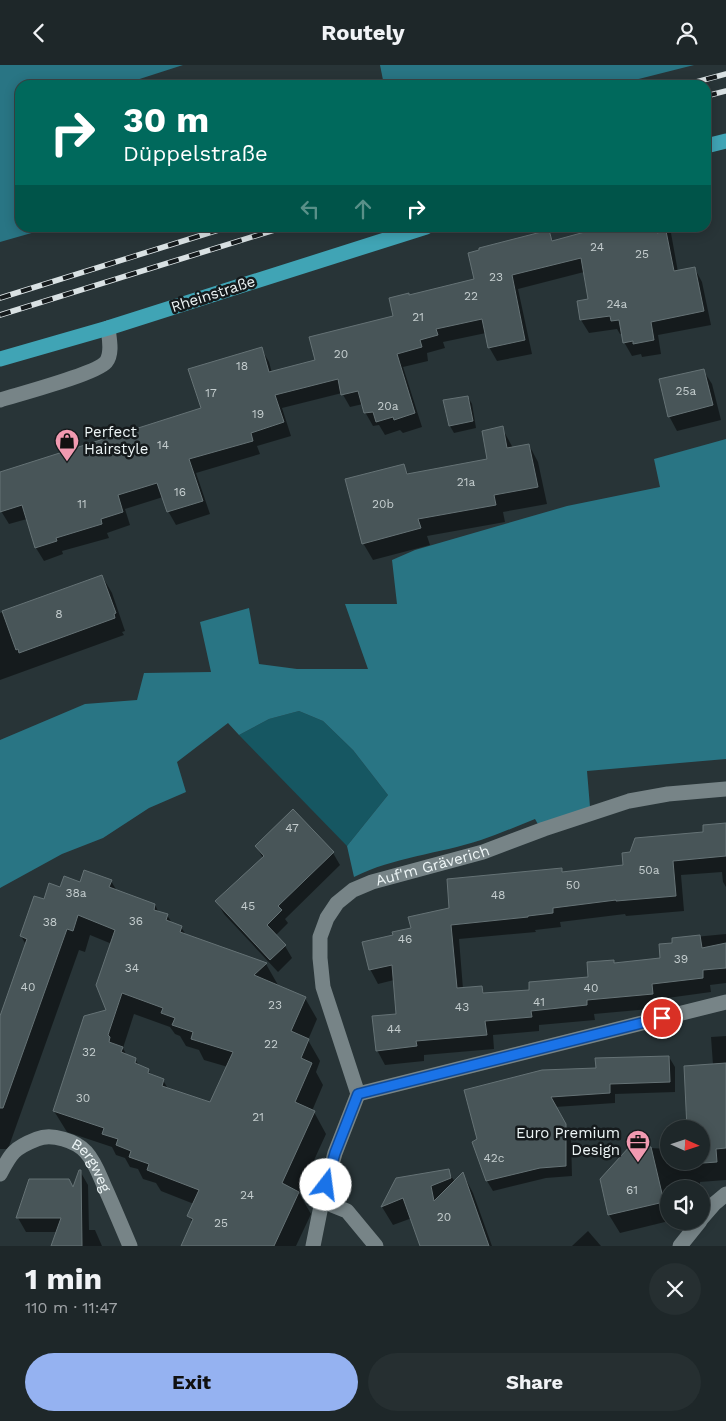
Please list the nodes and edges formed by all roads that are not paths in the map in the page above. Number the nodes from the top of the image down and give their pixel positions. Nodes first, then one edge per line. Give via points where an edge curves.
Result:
1 (726, 141) edge
2 (711, 145) edge
3 (410, 232) edge
4 (108, 328) junction
5 (0, 359) edge
6 (0, 400) edge
7 (726, 789) edge
8 (726, 1002) edge
9 (358, 1094) junction
10 (0, 1174) edge
11 (726, 1194) edge
12 (322, 1201) junction
13 (710, 1209) edge
14 (692, 1230) edge
15 (130, 1246) edge
16 (313, 1246) edge
17 (376, 1246) edge
18 (680, 1246) edge

1 - 2 main road
3 - 4 main road, Rheinstraße
4 - 5 main road, Rheinstraße
4 - 6 street via 110,350 106,362 91,371
7 - 9 street, Auf'm Gräverich via 629,801 483,852 372,881 337,903 326,918 320,937 323,987
8 - 9 street
9 - 12 street via 335,1153
10 - 15 street, Bergweg via 15,1149 26,1143 41,1137 72,1142 86,1151 96,1166
11 - 13 street
12 - 16 street
12 - 17 street via 347,1211
14 - 18 street

